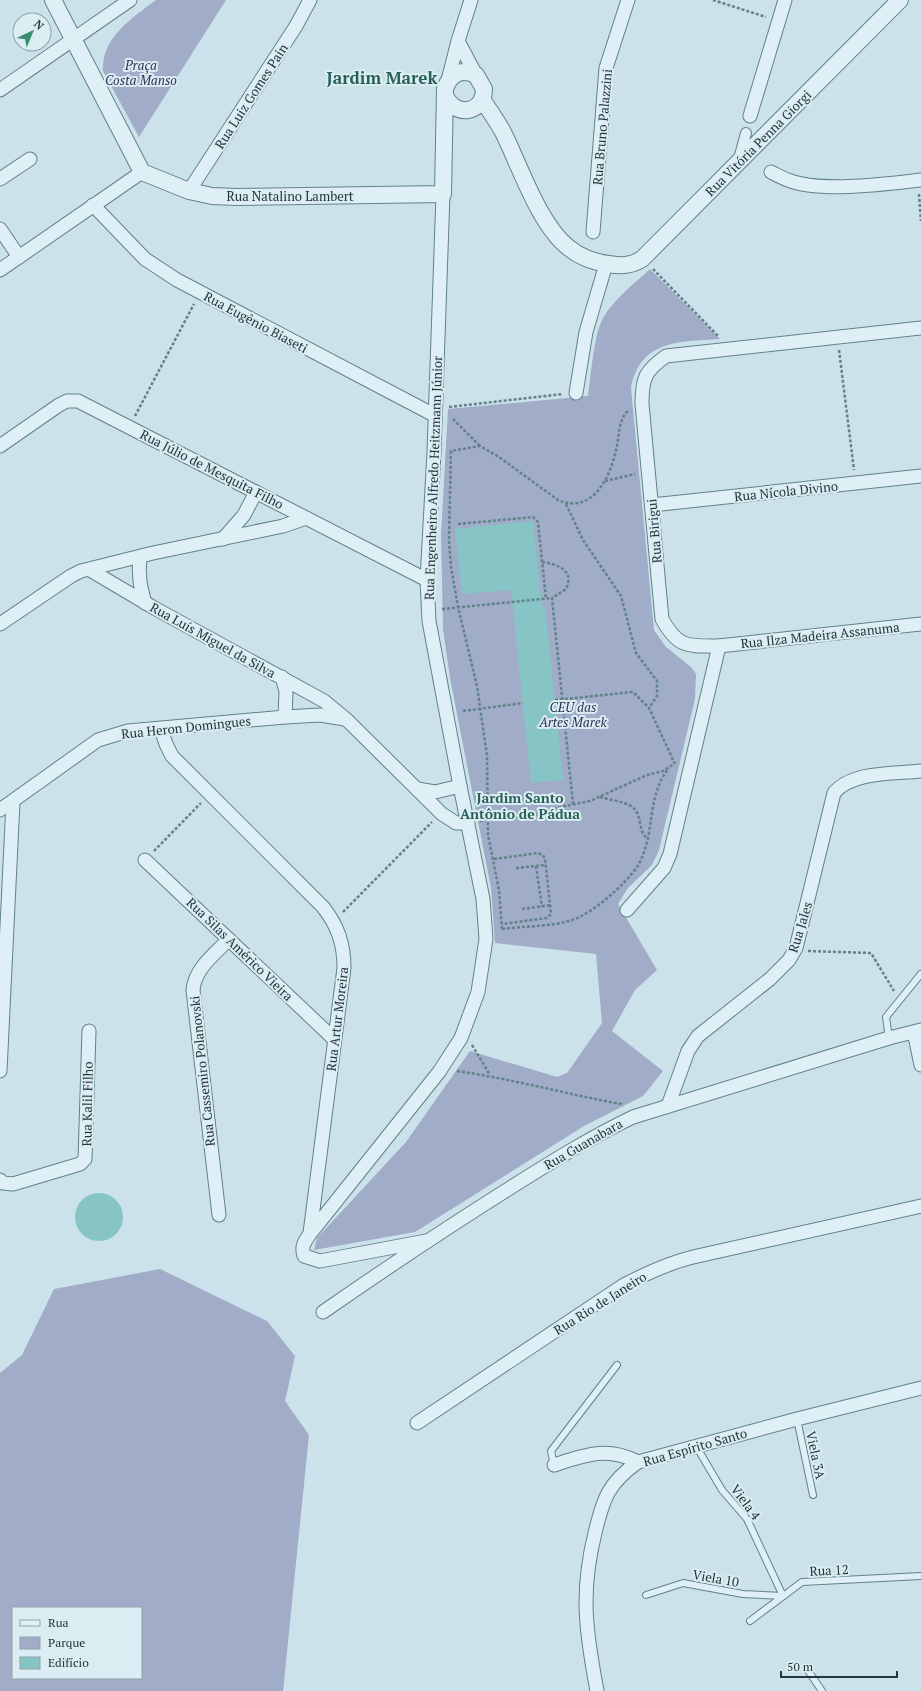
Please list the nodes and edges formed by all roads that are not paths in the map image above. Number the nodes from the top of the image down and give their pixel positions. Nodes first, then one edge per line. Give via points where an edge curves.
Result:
1 (53, 0) edge
2 (130, 0) edge
3 (310, 0) edge
4 (471, 0) edge
5 (628, 0) edge
6 (785, 0) edge
7 (900, 0) edge
8 (73, 39) junction
9 (458, 41) junction
10 (476, 76) junction
11 (446, 89) junction
12 (0, 90) edge
13 (479, 102) junction
14 (460, 110) junction
15 (750, 116) dead end
16 (746, 133) dead end
17 (443, 136) junction
18 (30, 160) dead end
19 (738, 163) junction
20 (142, 172) junction
21 (771, 172) dead end
22 (0, 179) edge
23 (919, 180) edge
24 (189, 191) junction
25 (443, 194) junction
26 (93, 205) junction
27 (0, 230) edge
28 (593, 232) dead end
29 (19, 257) junction
30 (606, 264) junction
31 (0, 270) edge
32 (921, 328) edge
33 (576, 392) road end
34 (434, 415) junction
35 (0, 446) edge
36 (921, 476) edge
37 (256, 492) junction
38 (652, 505) junction
39 (306, 518) junction
40 (223, 539) junction
41 (140, 557) junction
42 (90, 570) junction
43 (427, 580) junction
44 (145, 603) junction
45 (0, 624) edge
46 (921, 624) edge
47 (719, 646) junction
48 (282, 677) junction
49 (286, 717) junction
50 (347, 720) junction
51 (161, 729) junction
52 (921, 771) edge
53 (460, 786) junction
54 (417, 789) junction
55 (13, 802) junction
56 (0, 810) edge
57 (468, 823) junction
58 (145, 860) road end
59 (627, 910) dead end
60 (229, 939) junction
61 (921, 974) edge
62 (89, 1031) dead end
63 (918, 1031) edge
64 (889, 1038) junction
65 (334, 1039) junction
66 (921, 1065) edge
67 (0, 1071) edge
68 (668, 1106) junction
69 (0, 1180) edge
70 (921, 1206) edge
71 (219, 1215) dead end
72 (310, 1234) junction
73 (426, 1241) junction
74 (323, 1312) dead end
75 (617, 1365) dead end
76 (921, 1388) edge
77 (797, 1419) junction
78 (417, 1423) dead end
79 (696, 1446) junction
80 (638, 1462) junction
81 (554, 1465) joint
82 (813, 1495) dead end
83 (921, 1576) edge
84 (646, 1595) dead end
85 (783, 1596) junction
86 (750, 1621) dead end
87 (807, 1669) dead end
88 (597, 1691) edge
89 (822, 1691) edge

1 - 8 street
2 - 8 street
3 - 24 street, Rua Luiz Gomes Pain via 296,26
4 - 9 street, Rua Engenheiro Alfredo Heitzmann Júnior
5 - 28 street, Rua Bruno Palazzini via 606,68
6 - 15 street
7 - 19 street, Rua Vitória Penna Giorgi
8 - 12 street
8 - 20 street
9 - 10 street
9 - 11 street, Rua Engenheiro Alfredo Heitzmann Júnior
10 - 11 street via 459,72 449,79
10 - 13 street via 484,89
11 - 14 street via 451,104
11 - 17 street, Rua Engenheiro Alfredo Heitzmann Júnior
13 - 14 street via 472,109
13 - 30 street, Rua Vitória Penna Giorgi via 502,131 545,221 569,249
14 - 17 street, Rua Engenheiro Alfredo Heitzmann Júnior via 447,119
16 - 19 street
17 - 25 street, Rua Engenheiro Alfredo Heitzmann Júnior
18 - 22 street
19 - 30 street, Rua Vitória Penna Giorgi via 642,259 634,264
20 - 24 street, Rua Natalino Lambert
20 - 26 street
21 - 23 street via 789,181 811,186
24 - 25 street, Rua Natalino Lambert via 212,196 237,197
25 - 34 street, Rua Engenheiro Alfredo Heitzmann Júnior
26 - 29 street
26 - 34 street, Rua Eugênio Biaseti via 145,259 176,280
27 - 29 street
29 - 31 street
30 - 33 street via 586,332
32 - 38 street, Rua Birigui via 666,356 646,373 642,386
34 - 43 street, Rua Engenheiro Alfredo Heitzmann Júnior
35 - 37 street, Rua Júlio de Mesquita Filho via 67,401 78,401
36 - 38 street, Rua Nícola Divino
37 - 39 street, Rua Júlio de Mesquita Filho
37 - 40 street via 244,515
38 - 47 street, Rua Birigui via 662,619 673,637 682,644
39 - 40 street via 283,526
39 - 43 street, Rua Júlio de Mesquita Filho
40 - 41 street
41 - 42 street
41 - 44 street, Rua Luís Miguel da Silva via 139,584
42 - 44 street, Rua Luís Miguel da Silva
42 - 45 street via 71,576
43 - 53 street, Rua Engenheiro Alfredo Heitzmann Júnior via 429,610
44 - 48 street, Rua Luís Miguel da Silva
46 - 47 street, Rua Ilza Madeira Assanuma
47 - 59 street via 670,854 664,868
48 - 49 street, Rua Luís Miguel da Silva via 286,691
48 - 50 street, Rua Luís Miguel da Silva via 316,695
49 - 50 street, Rua Heron Domingues via 320,715
49 - 51 street, Rua Heron Domingues
50 - 54 street, Rua Luís Miguel da Silva
51 - 55 street, Rua Heron Domingues via 128,731 98,740
51 - 65 street, Rua Artur Moreira via 172,756 334,921 341,936 344,956
52 - 68 street, Rua Jales via 851,780 840,785 834,793 796,948 790,960 698,1036 688,1051
53 - 54 street via 435,792
53 - 57 street, Rua Engenheiro Alfredo Heitzmann Júnior
54 - 57 street, Rua Luís Miguel da Silva via 448,820
55 - 56 street, Rua Heron Domingues
55 - 67 street
57 - 72 street, Rua Engenheiro Alfredo Heitzmann Júnior via 483,899 486,939 478,992 464,1031 441,1068
58 - 60 street, Rua Silas Américo Vieira
60 - 65 street, Rua Silas Américo Vieira
60 - 71 street, Rua Cassemiro Polanovski via 199,970 193,990
61 - 64 lane via 886,1017
62 - 69 street, Rua Kalil Filho via 85,1158 80,1164 13,1184
63 - 64 street, Rua Guanabara
63 - 66 street
64 - 68 street, Rua Guanabara
65 - 72 street, Rua Artur Moreira
68 - 73 street, Rua Guanabara via 610,1127
70 - 78 street, Rua Rio de Janeiro via 693,1257 658,1268 624,1285
72 - 73 street, Rua Engenheiro Alfredo Heitzmann Júnior via 304,1242 304,1256 320,1261
73 - 74 street, Rua Guanabara
75 - 81 lane via 551,1452
76 - 77 street, Rua Espírito Santo
77 - 79 street, Rua Espírito Santo
77 - 82 lane, Viela 3A
79 - 80 street, Rua Espírito Santo
79 - 85 lane, Viela 4 via 722,1490 747,1519
80 - 81 street via 622,1454 601,1453 581,1456
80 - 88 street, Rua Espírito Santo via 621,1474 602,1504 588,1558 586,1625
83 - 85 lane, Rua 12 via 802,1582
84 - 85 lane, Viela 10 via 683,1583 743,1594
85 - 86 lane, Rua 12
87 - 89 lane

